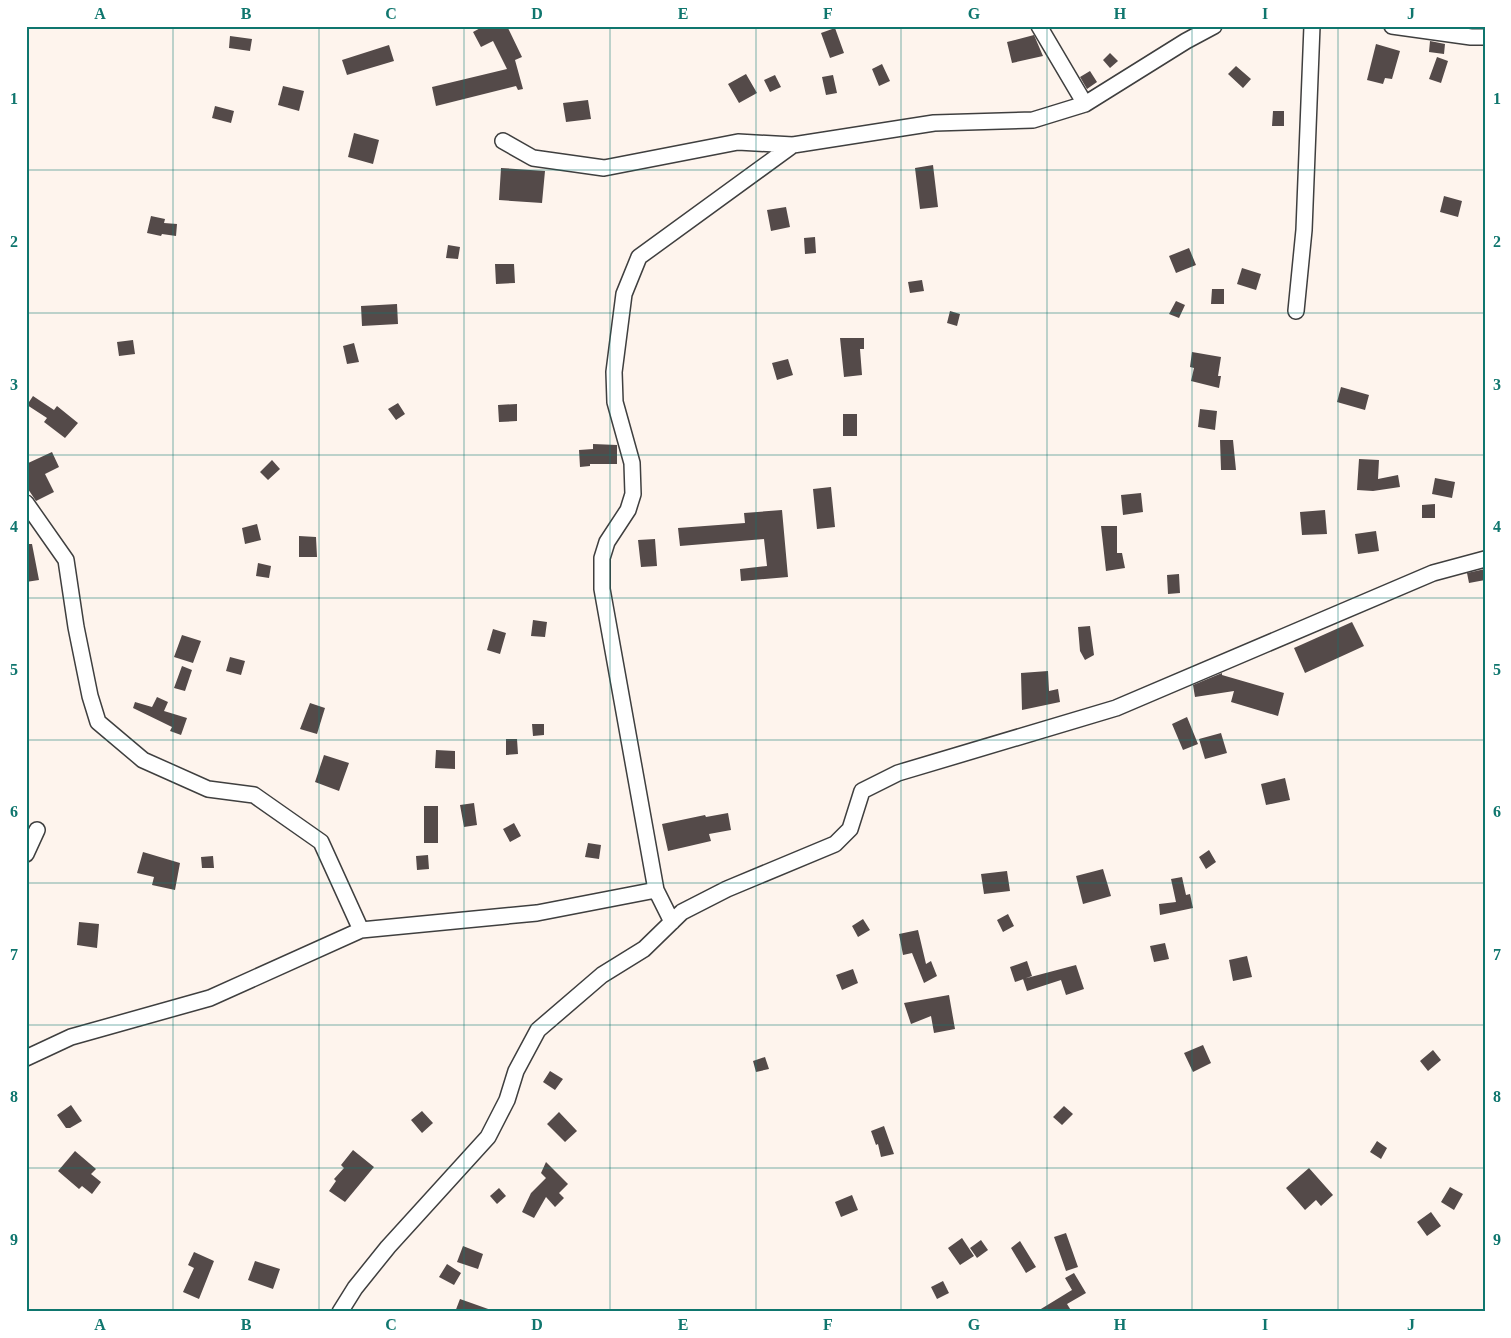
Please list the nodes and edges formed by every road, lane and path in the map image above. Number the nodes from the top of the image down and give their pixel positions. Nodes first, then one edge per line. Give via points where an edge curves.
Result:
1 (1039, 26) edge
2 (1214, 26) edge
3 (1312, 26) edge
4 (1392, 26) edge
5 (1485, 37) edge
6 (1085, 104) junction
7 (503, 141) dead end
8 (793, 145) junction
9 (1296, 311) dead end
10 (26, 503) edge
11 (1485, 559) edge
12 (37, 830) dead end
13 (26, 854) edge
14 (656, 890) junction
15 (672, 922) junction
16 (361, 930) junction
17 (26, 1058) edge
18 (340, 1312) edge

1 - 6 street
2 - 6 street via 1186,40
3 - 9 street via 1304,230
4 - 5 street
6 - 8 street via 1033,120 934,123
7 - 8 street via 533,158 604,168 738,142
8 - 14 street via 639,257 624,294 614,372 615,402 632,463 633,494 628,510 607,542 602,558 602,589
10 - 16 street via 66,560 76,627 98,722 143,760 208,789 254,795 321,842
11 - 15 street via 1433,573 1116,708 898,773 862,791 850,829 835,844 727,890 682,912
12 - 13 street
14 - 15 street
14 - 16 street via 537,913
15 - 18 street via 644,949 602,975 538,1030 516,1071 507,1100 488,1137 388,1247
16 - 17 street via 210,998 71,1037

